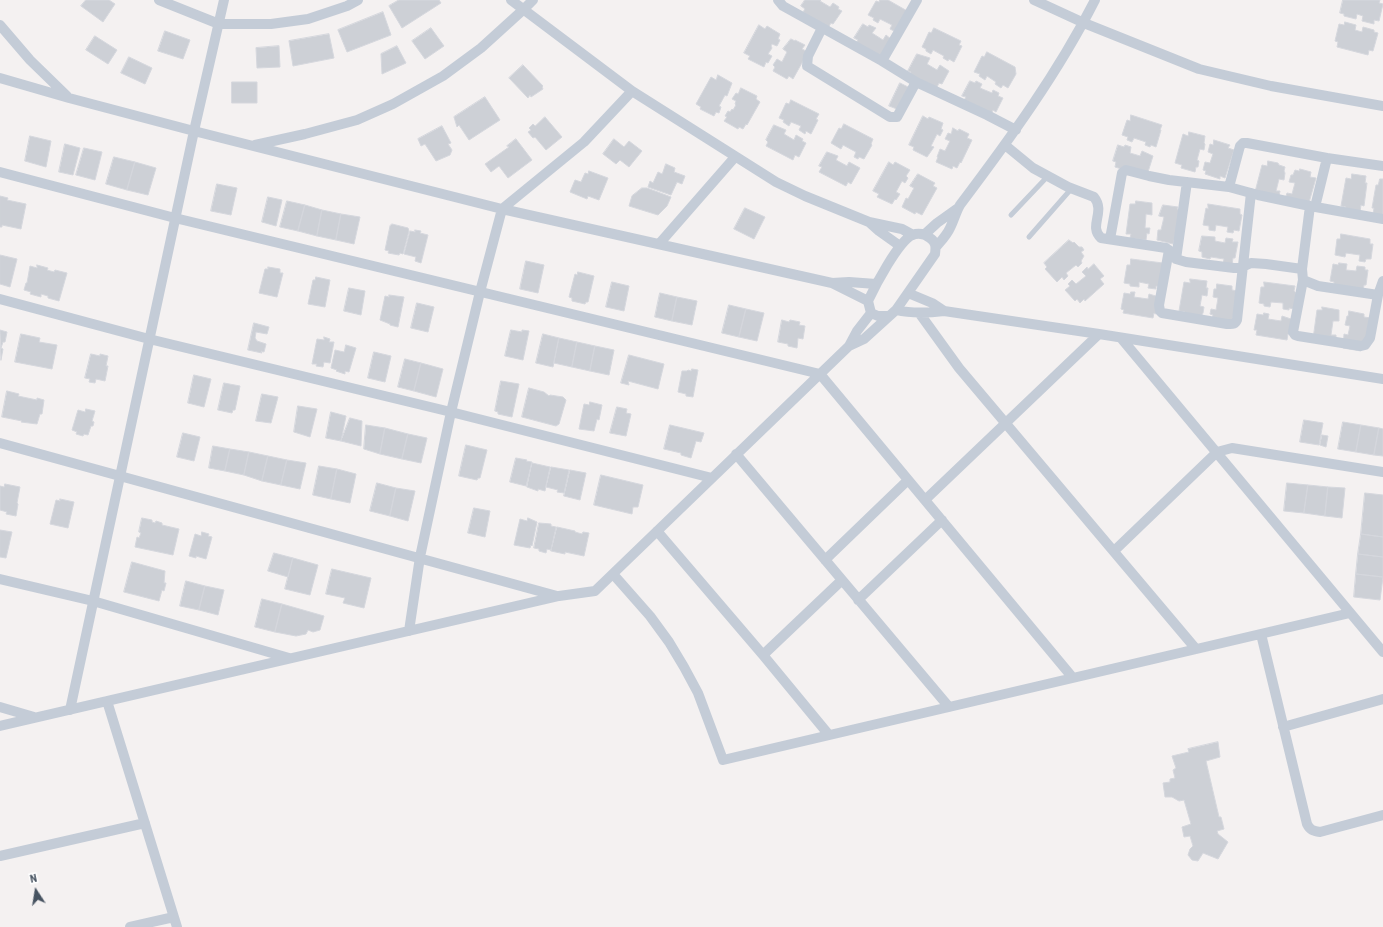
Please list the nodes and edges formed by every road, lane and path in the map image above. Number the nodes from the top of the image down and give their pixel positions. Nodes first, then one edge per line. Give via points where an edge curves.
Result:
1 (159, 0) edge
2 (224, 0) edge
3 (358, 0) edge
4 (510, 0) edge
5 (533, 0) edge
6 (778, 0) edge
7 (917, 0) edge
8 (1034, 0) edge
9 (1095, 0) edge
10 (524, 10) junction
11 (1084, 23) junction
12 (219, 24) junction
13 (0, 25) edge
14 (822, 28) junction
15 (882, 61) junction
16 (0, 78) edge
17 (916, 82) junction
18 (632, 91) junction
19 (69, 98) junction
20 (1383, 106) edge
21 (1016, 130) junction
22 (194, 131) junction
23 (1005, 145) junction
24 (253, 146) junction
25 (735, 157) junction
26 (1327, 158) junction
27 (1383, 166) edge
28 (0, 172) edge
29 (1048, 176) junction
30 (1188, 182) junction
31 (1229, 187) junction
32 (1072, 188) junction
33 (1251, 193) junction
34 (1313, 206) junction
35 (958, 208) junction
36 (502, 209) junction
37 (1011, 215) dead end
38 (175, 218) junction
39 (1383, 219) edge
40 (869, 222) junction
41 (926, 234) junction
42 (913, 235) junction
43 (1029, 237) dead end
44 (1110, 239) junction
45 (659, 244) junction
46 (900, 246) junction
47 (936, 247) junction
48 (1169, 250) junction
49 (1176, 259) junction
50 (1244, 266) junction
51 (1302, 269) junction
52 (1303, 280) junction
53 (1383, 281) edge
54 (832, 283) junction
55 (876, 284) junction
56 (480, 292) junction
57 (908, 293) junction
58 (1378, 295) junction
59 (0, 299) edge
60 (868, 301) junction
61 (944, 311) junction
62 (871, 313) junction
63 (892, 313) junction
64 (920, 314) junction
65 (1099, 334) junction
66 (149, 338) junction
67 (1121, 338) junction
68 (849, 346) junction
69 (820, 374) junction
70 (1383, 379) edge
71 (451, 412) junction
72 (1006, 423) junction
73 (0, 443) edge
74 (1217, 452) junction
75 (736, 454) junction
76 (1383, 472) edge
77 (120, 476) junction
78 (712, 478) junction
79 (908, 480) junction
80 (925, 500) junction
81 (942, 520) junction
82 (657, 531) junction
83 (1114, 551) junction
84 (420, 557) junction
85 (825, 560) junction
86 (613, 574) junction
87 (0, 579) edge
88 (842, 580) junction
89 (559, 596) junction
90 (858, 600) junction
91 (92, 601) junction
92 (1350, 612) junction
93 (409, 631) junction
94 (1261, 634) junction
95 (1196, 649) junction
96 (1383, 652) edge
97 (763, 655) junction
98 (292, 658) junction
99 (1073, 678) junction
100 (1383, 700) edge
101 (107, 701) junction
102 (0, 707) edge
103 (949, 708) junction
104 (70, 710) junction
105 (36, 718) junction
106 (0, 726) edge
107 (1283, 727) junction
108 (829, 735) junction
109 (1383, 815) edge
110 (145, 823) junction
111 (0, 856) edge
112 (174, 917) junction
113 (130, 927) edge
114 (177, 927) edge

1 - 12 street
2 - 12 street
3 - 12 street via 308,19 272,24
4 - 10 street
5 - 10 street
6 - 14 street via 783,6
7 - 15 street
8 - 11 street
9 - 11 street
10 - 18 street
10 - 24 street via 481,48 443,76 393,104 357,120
11 - 20 street via 1199,69 1271,86
11 - 21 street
12 - 22 street
13 - 19 street via 30,60
14 - 15 street
14 - 17 street via 808,56 807,66 890,117 898,117
15 - 17 street
16 - 19 street
17 - 21 street
18 - 25 street
18 - 36 street via 584,142
19 - 22 street
21 - 23 street
22 - 24 street
22 - 38 street
23 - 29 street via 1033,168
23 - 35 street
24 - 36 street
25 - 40 street via 776,182
25 - 45 street
26 - 27 street
26 - 31 street via 1243,143
26 - 34 street
28 - 38 street
29 - 32 street
29 - 37 lane
30 - 31 street
30 - 44 street via 1124,171
30 - 49 street
31 - 33 street
32 - 43 lane
32 - 44 street via 1097,200 1099,209 1096,231 1101,238
33 - 34 street
33 - 50 street
34 - 39 street
34 - 51 street
35 - 41 street
35 - 47 street via 950,229
36 - 45 street
36 - 56 street
38 - 56 street
38 - 66 street
40 - 42 street via 902,229
40 - 46 street
41 - 42 street
41 - 47 street
42 - 46 street
44 - 48 street
45 - 54 street
46 - 55 street
47 - 57 street via 935,254
48 - 49 street
48 - 50 street via 1159,305 1162,313 1233,324 1238,320
49 - 50 street via 1234,268
50 - 51 street via 1254,263
51 - 52 street
52 - 58 street via 1318,286
52 - 58 street via 1293,332 1298,336 1365,346 1370,338
53 - 58 street
54 - 55 street
54 - 60 street
55 - 60 street
56 - 69 street
56 - 71 street
57 - 61 street
57 - 63 street
59 - 66 street
60 - 62 street
61 - 64 street
61 - 65 street
62 - 63 street via 878,316
62 - 68 street
63 - 64 street
63 - 68 street via 864,340
64 - 72 street via 959,368
65 - 67 street
65 - 72 street
66 - 71 street
66 - 77 street
67 - 70 street
67 - 74 street
68 - 69 street
69 - 75 street
69 - 79 street
71 - 78 street
71 - 84 street
72 - 80 street
72 - 83 street
73 - 77 street
74 - 76 street via 1232,448
74 - 83 street
74 - 92 street
75 - 78 street
75 - 85 street
77 - 84 street
77 - 91 street
78 - 82 street
79 - 80 street
79 - 85 street
80 - 81 street
81 - 90 street
81 - 99 street
82 - 86 street
82 - 97 street
83 - 95 street
84 - 89 street
84 - 93 street
85 - 88 street
86 - 89 street via 595,591
86 - 108 street via 650,616 684,667 698,693 723,760
87 - 91 street
88 - 90 street
88 - 97 street
89 - 93 street
90 - 103 street
91 - 98 street
91 - 104 street
92 - 94 street
92 - 96 street
93 - 98 street
94 - 95 street
94 - 107 street
95 - 99 street
97 - 108 street
98 - 101 street
99 - 103 street
100 - 107 street
101 - 104 street
101 - 110 street
102 - 105 street
103 - 108 street
104 - 105 street
105 - 106 street
107 - 109 street via 1310,829 1320,832
110 - 111 street
110 - 112 street
112 - 113 street
112 - 114 street

